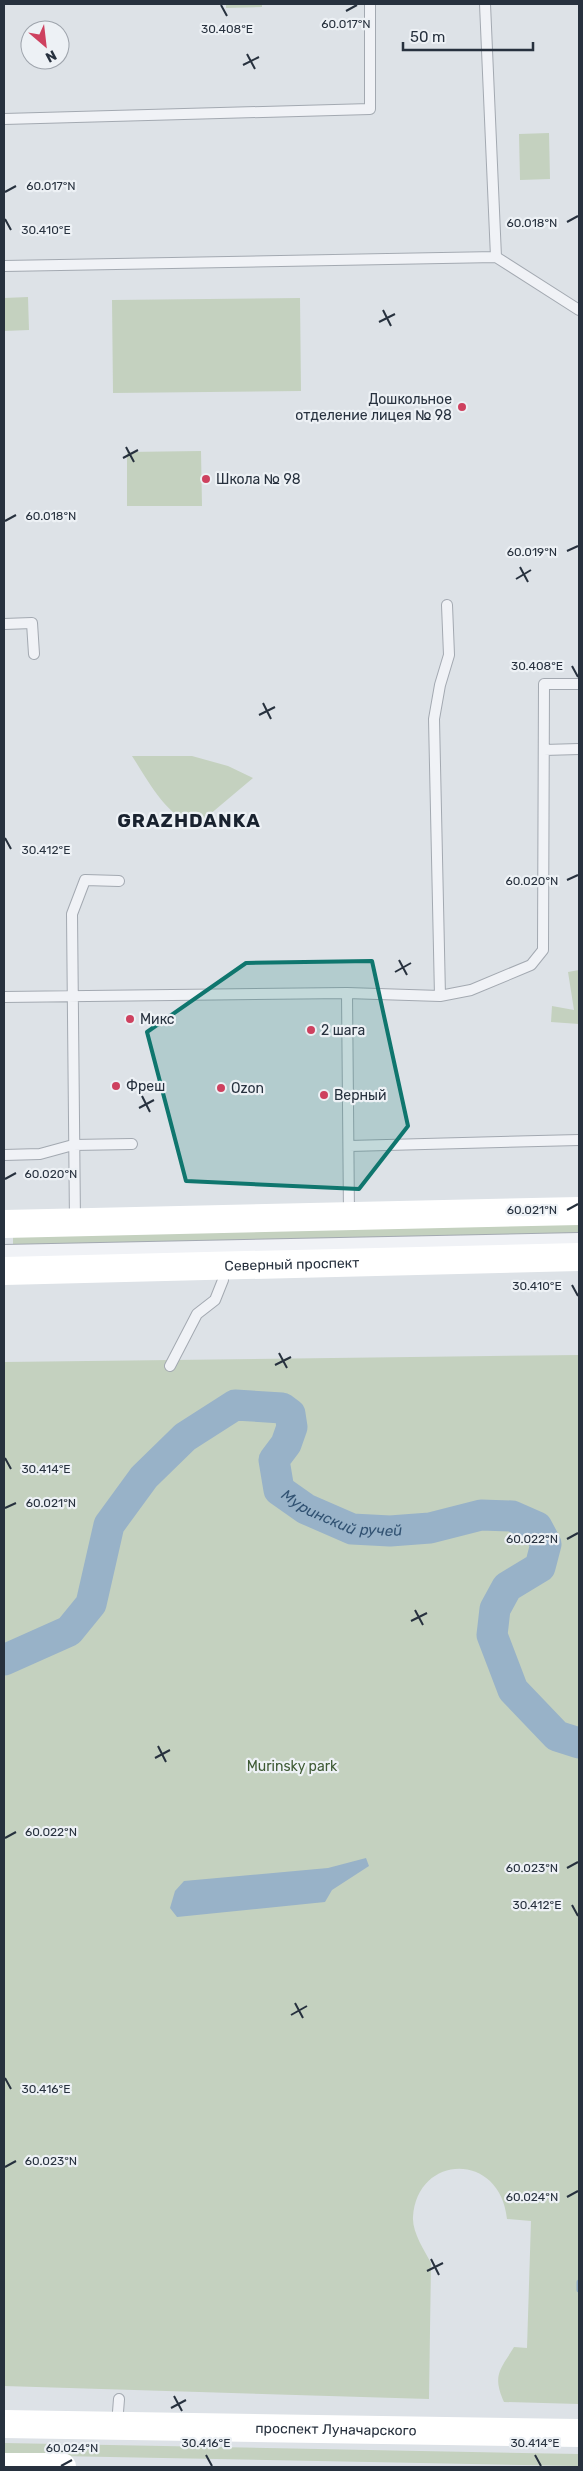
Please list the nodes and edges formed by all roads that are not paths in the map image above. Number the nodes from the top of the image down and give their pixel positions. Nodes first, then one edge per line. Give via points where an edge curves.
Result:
1 (370, 4) edge
2 (485, 4) edge
3 (4, 118) edge
4 (496, 256) junction
5 (4, 266) edge
6 (579, 310) edge
7 (447, 605) dead end
8 (4, 624) edge
9 (34, 654) dead end
10 (579, 684) edge
11 (579, 749) edge
12 (544, 750) junction
13 (119, 881) dead end
14 (347, 993) junction
15 (72, 996) junction
16 (440, 996) junction
17 (4, 997) edge
18 (579, 1140) edge
19 (132, 1144) dead end
20 (74, 1145) junction
21 (348, 1146) junction
22 (4, 1155) edge
23 (579, 1211) edge
24 (349, 1216) junction
25 (75, 1222) junction
26 (4, 1224) edge
27 (579, 1243) edge
28 (4, 1255) edge
29 (579, 1258) edge
30 (222, 1264) junction
31 (4, 1270) edge
32 (170, 1366) dead end
33 (119, 2399) dead end
34 (4, 2424) edge
35 (117, 2426) junction
36 (579, 2433) edge
37 (4, 2467) edge
38 (62, 2467) edge

1 - 3 lane via 370,109
2 - 4 lane
4 - 5 lane
4 - 6 lane
7 - 16 lane via 449,655 434,719
8 - 9 lane via 32,623
10 - 12 lane via 544,684
11 - 12 lane
12 - 16 lane via 543,950 530,965 471,990
13 - 15 lane via 85,880 72,914
14 - 15 lane
14 - 16 lane
14 - 21 lane
15 - 17 lane
15 - 20 lane
18 - 21 lane
19 - 20 lane
20 - 22 lane via 40,1154
20 - 25 lane
21 - 24 lane
23 - 24 main road
24 - 25 main road
25 - 26 main road
27 - 28 street, Северный проспект
29 - 30 main road, Северный проспект
30 - 31 main road, Северный проспект
30 - 32 lane via 223,1280 215,1300 197,1314
33 - 35 lane
34 - 35 main road, проспект Луначарского
35 - 36 main road, проспект Луначарского
37 - 38 main road

